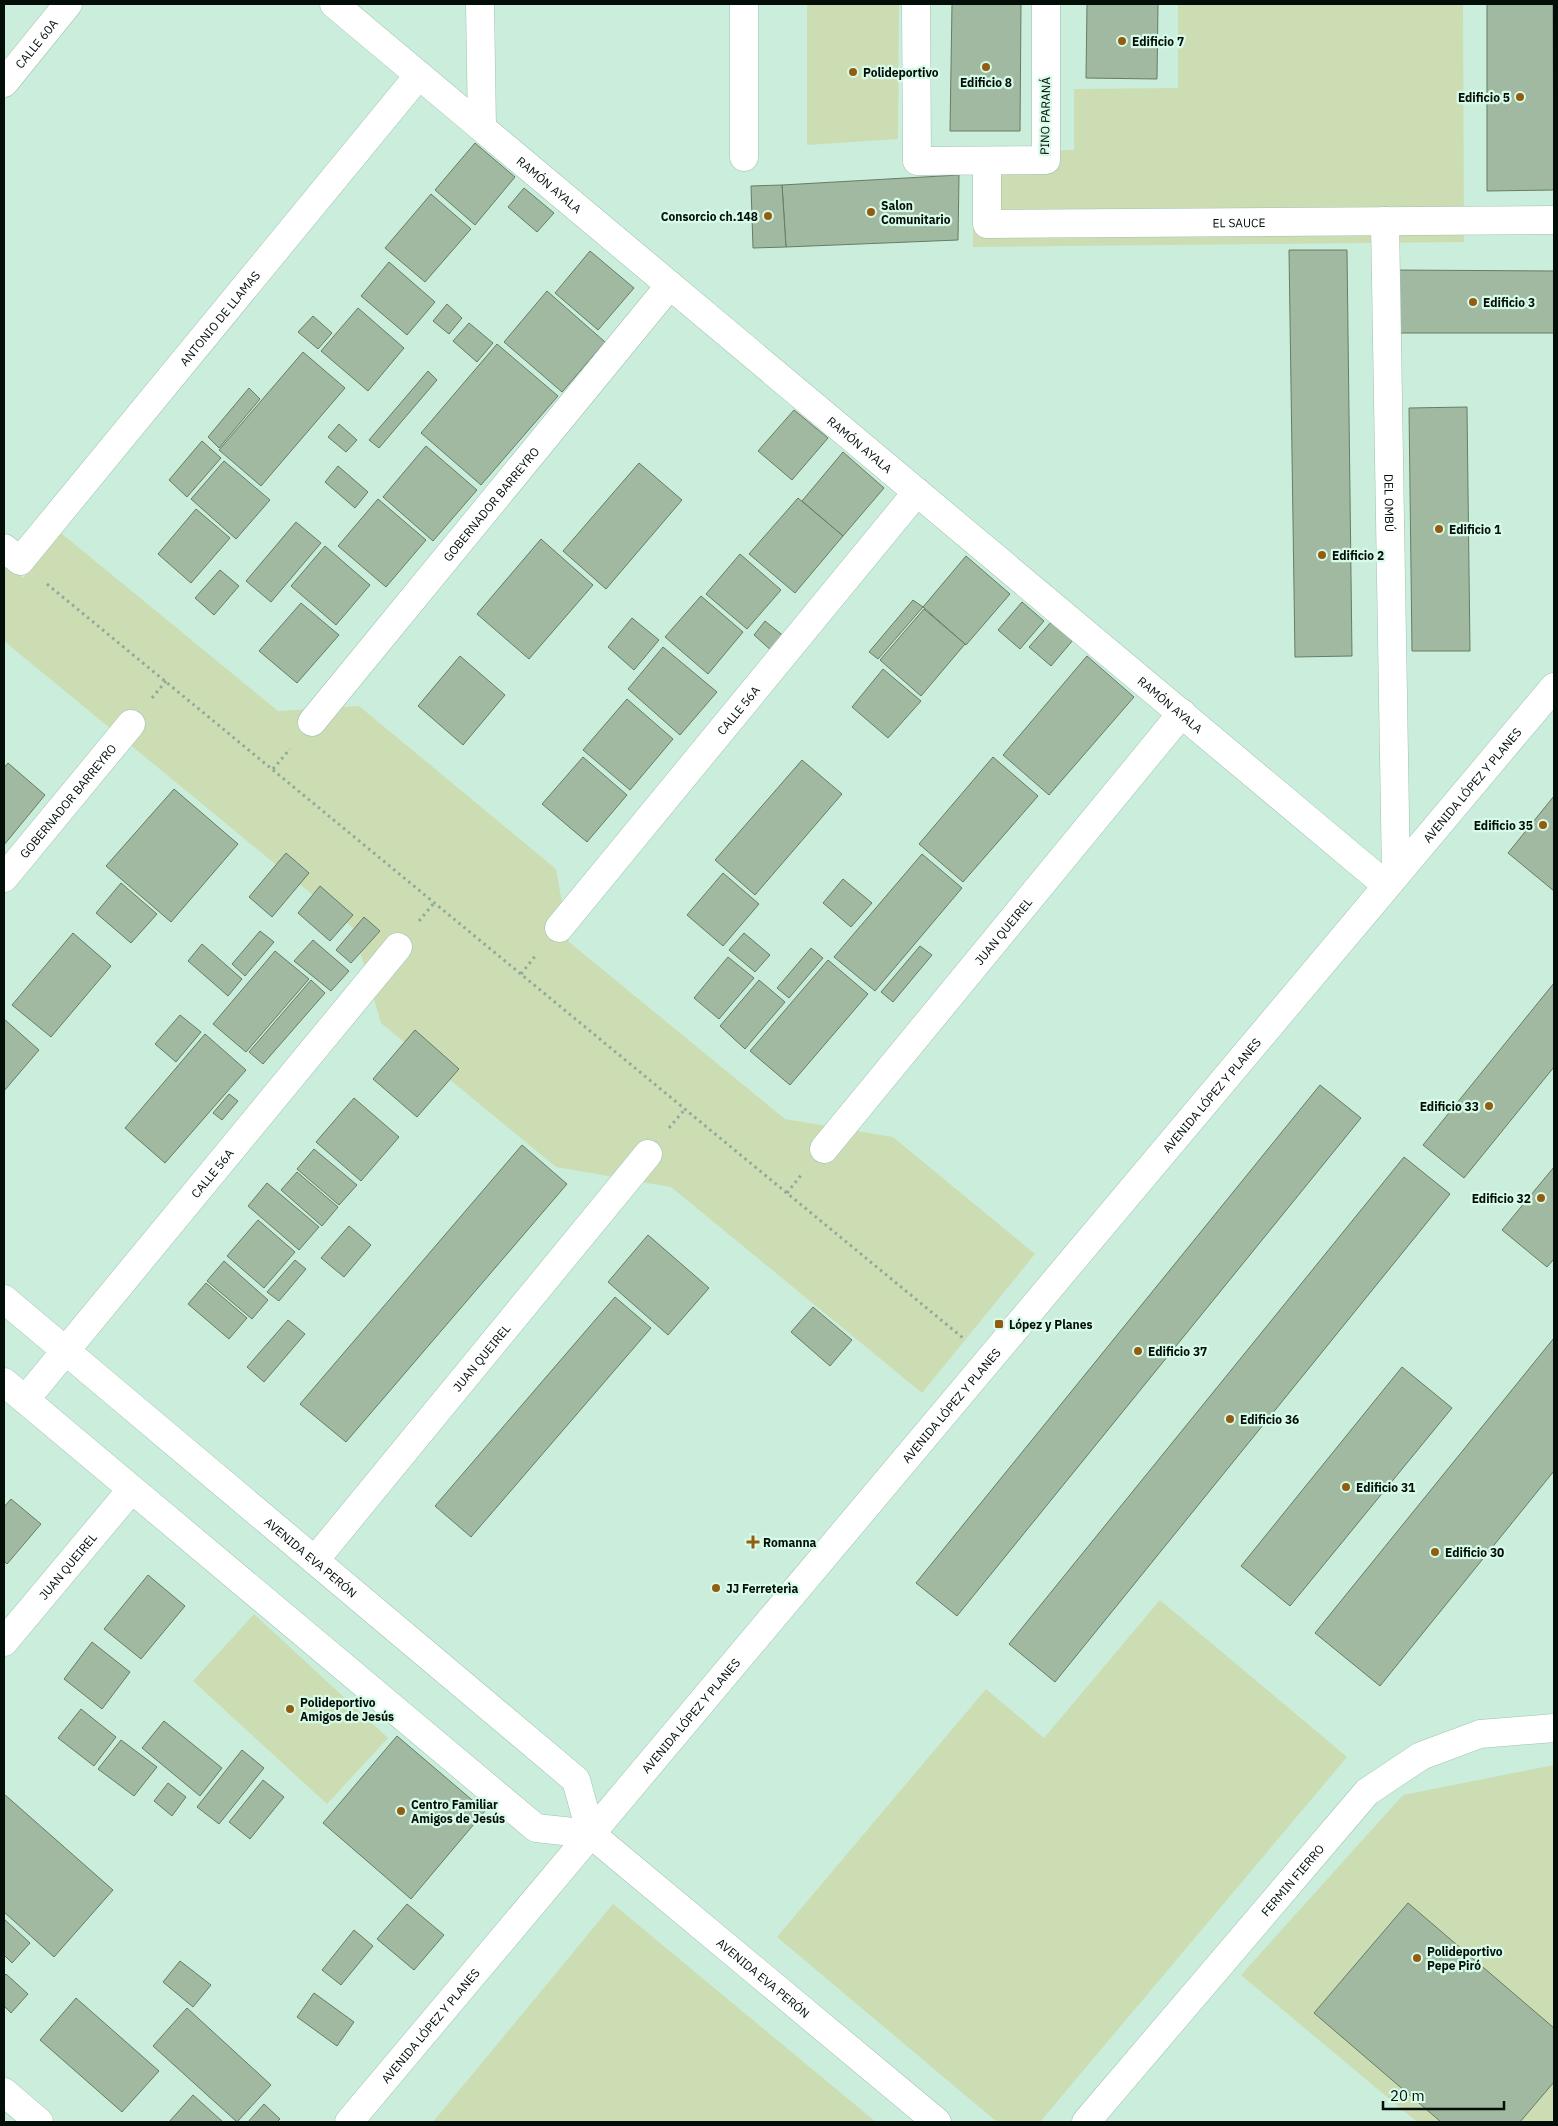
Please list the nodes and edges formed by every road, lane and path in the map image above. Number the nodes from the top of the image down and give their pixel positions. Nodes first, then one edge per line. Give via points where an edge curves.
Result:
1 (68, 4) edge
2 (334, 4) edge
3 (480, 4) edge
4 (744, 4) edge
5 (916, 4) edge
6 (1046, 4) edge
7 (420, 75) junction
8 (4, 83) edge
9 (482, 128) junction
10 (744, 157) dead end
11 (986, 161) junction
12 (1554, 220) edge
13 (1385, 221) junction
14 (670, 285) junction
15 (917, 492) junction
16 (12, 555) edge
17 (1554, 687) edge
18 (1182, 714) junction
19 (312, 722) dead end
20 (130, 724) dead end
21 (4, 878) edge
22 (1391, 880) junction
23 (559, 928) dead end
24 (398, 947) dead end
25 (824, 1148) dead end
26 (648, 1154) dead end
27 (4, 1299) edge
28 (66, 1351) junction
29 (989, 1359) junction
30 (4, 1382) edge
31 (25, 1400) junction
32 (131, 1490) junction
33 (315, 1560) junction
34 (4, 1642) edge
35 (1554, 1728) edge
36 (591, 1834) junction
37 (4, 2092) edge
38 (39, 2122) edge
39 (349, 2122) edge
40 (937, 2122) edge
41 (1086, 2122) edge

1 - 8 street, CALLE 60A
2 - 7 street, RAMÓN AYALA
3 - 9 street
4 - 10 street
5 - 11 street, PINO PARANÁ via 916,161
6 - 11 street, PINO PARANÁ via 1046,160
7 - 9 street, RAMÓN AYALA
7 - 16 street, ANTONIO DE LLAMAS
9 - 14 street, RAMÓN AYALA
11 - 13 street, EL SAUCE via 987,224
12 - 13 street, EL SAUCE
13 - 22 street, DEL OMBÚ
14 - 15 street, RAMÓN AYALA
14 - 19 street, GOBERNADOR BARREYRO
15 - 18 street, RAMÓN AYALA
15 - 23 street, CALLE 56A
16 - 29 path
17 - 22 street, AVENIDA LÓPEZ Y PLANES
18 - 22 street, RAMÓN AYALA
18 - 25 street, JUAN QUEIREL
20 - 21 street, GOBERNADOR BARREYRO
22 - 29 street, AVENIDA LÓPEZ Y PLANES
24 - 28 street, CALLE 56A
26 - 33 street, JUAN QUEIREL
27 - 28 street, AVENIDA EVA PERÓN
28 - 31 street, CALLE 56A
28 - 33 street, AVENIDA EVA PERÓN
29 - 36 street, AVENIDA LÓPEZ Y PLANES
30 - 31 street
31 - 32 street
32 - 34 street, JUAN QUEIREL
32 - 36 street via 536,1828
33 - 36 street, AVENIDA EVA PERÓN via 576,1780
35 - 41 street, FERMIN FIERRO via 1480,1734 1421,1756 1367,1792
36 - 39 street, AVENIDA LÓPEZ Y PLANES
36 - 40 street, AVENIDA EVA PERÓN
37 - 38 street

